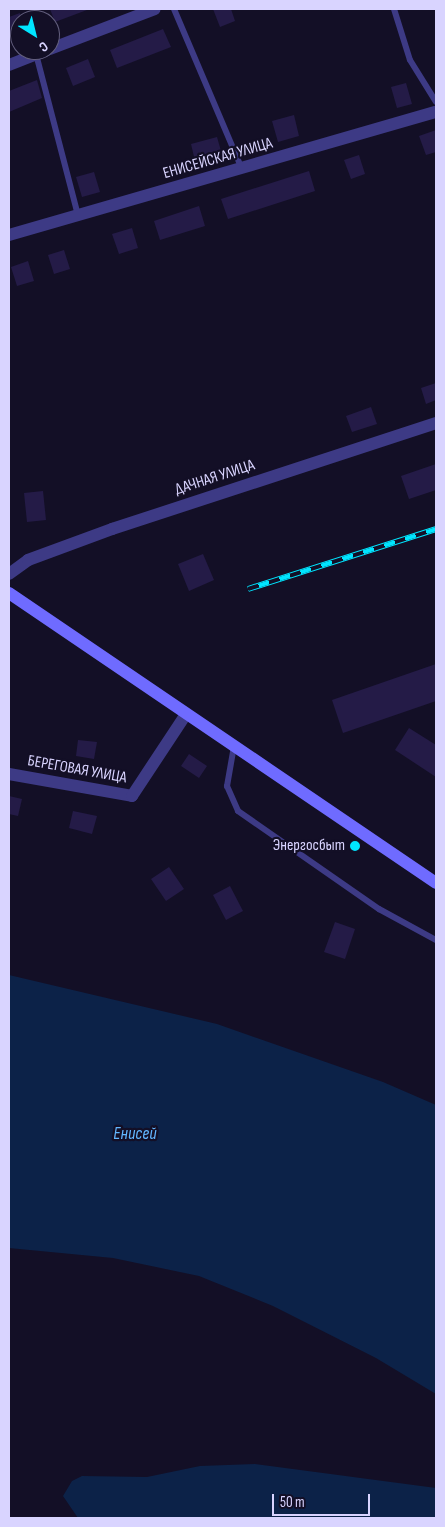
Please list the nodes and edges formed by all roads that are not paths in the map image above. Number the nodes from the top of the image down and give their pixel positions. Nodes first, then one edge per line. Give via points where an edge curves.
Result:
1 (155, 9) edge
2 (174, 9) edge
3 (394, 9) edge
4 (60, 45) edge
5 (22, 60) edge
6 (47, 60) edge
7 (9, 65) edge
8 (436, 102) edge
9 (436, 112) edge
10 (242, 169) junction
11 (78, 216) junction
12 (9, 235) edge
13 (436, 423) edge
14 (9, 574) edge
15 (9, 593) edge
16 (186, 714) junction
17 (234, 746) junction
18 (9, 774) edge
19 (436, 882) edge
20 (436, 940) edge

1 - 4 street
2 - 10 lane
3 - 8 lane via 410,60
5 - 7 street
6 - 11 lane
9 - 10 street, ЕНИСЕЙСКАЯ УЛИЦА
10 - 11 street, ЕНИСЕЙСКАЯ УЛИЦА
11 - 12 street, ЕНИСЕЙСКАЯ УЛИЦА
13 - 14 street, ДАЧНАЯ УЛИЦА via 112,529 28,560
15 - 16 main road via 103,654
16 - 17 main road
16 - 18 street, БЕРЕГОВАЯ УЛИЦА via 132,796
17 - 19 main road
17 - 20 lane via 227,786 238,811 379,909

